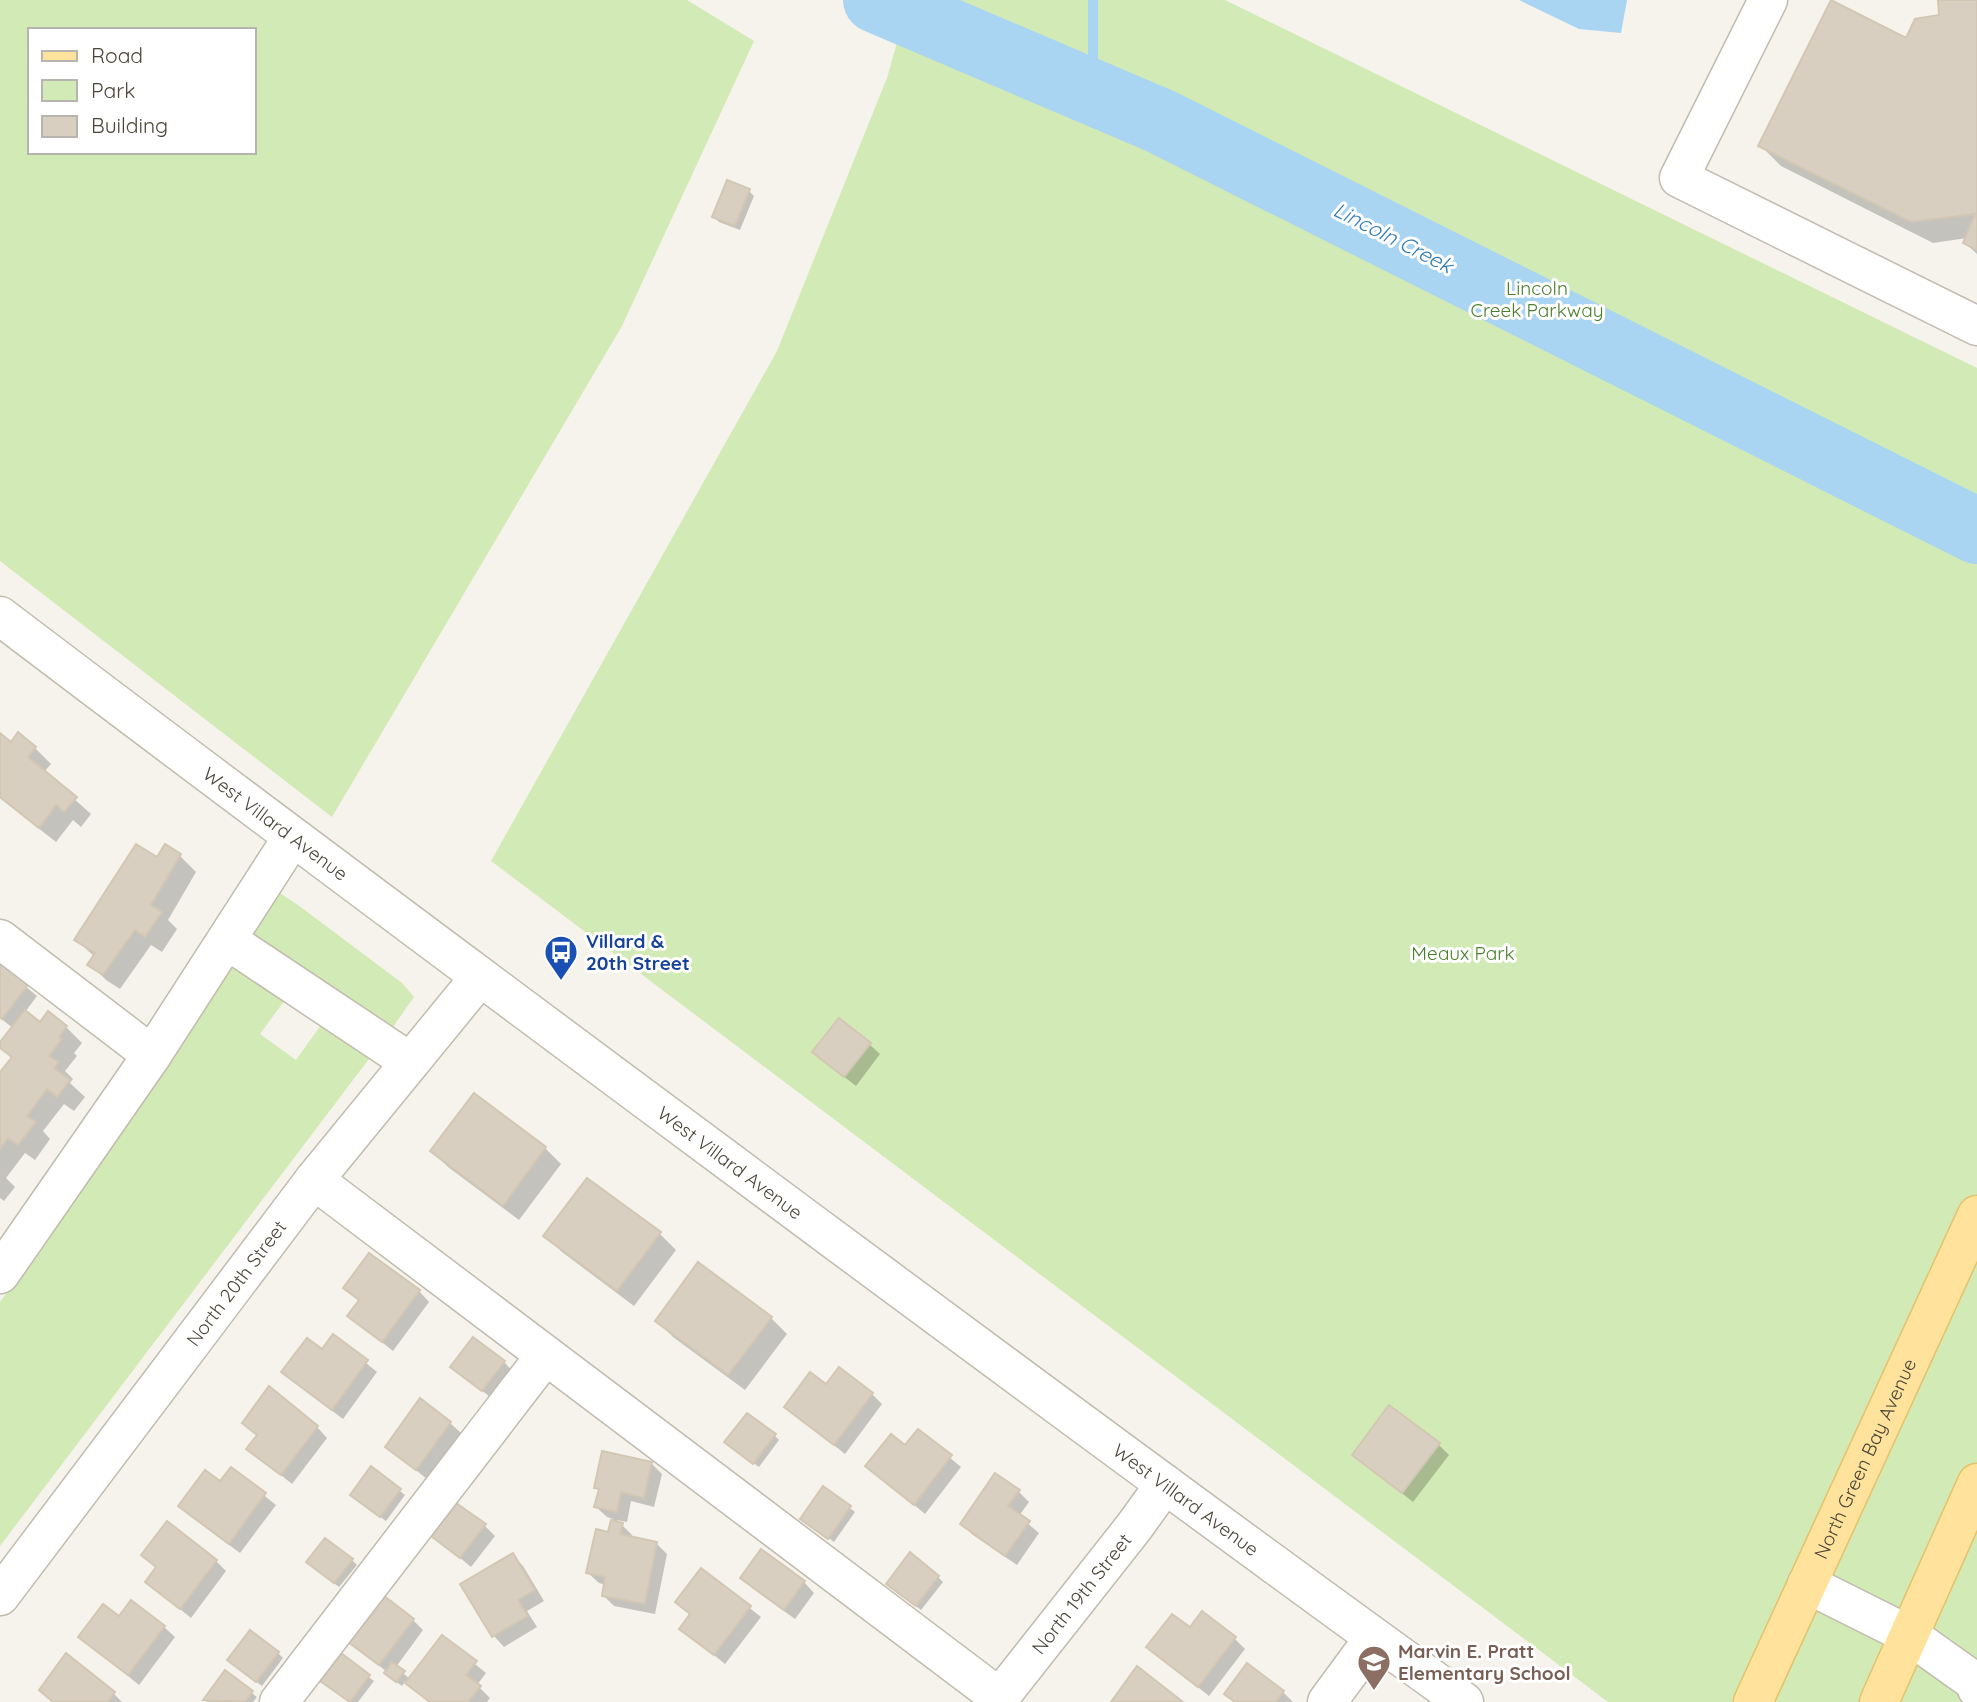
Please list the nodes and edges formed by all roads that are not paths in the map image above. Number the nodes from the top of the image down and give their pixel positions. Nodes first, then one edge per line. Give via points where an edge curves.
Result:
1 (1768, 0) edge
2 (1977, 326) edge
3 (0, 615) edge
4 (292, 838) junction
5 (0, 939) edge
6 (227, 940) junction
7 (480, 978) junction
8 (152, 1055) junction
9 (410, 1062) junction
10 (314, 1180) junction
11 (1977, 1215) edge
12 (0, 1274) edge
13 (545, 1356) junction
14 (1977, 1483) edge
15 (1165, 1484) junction
16 (1807, 1584) junction
17 (0, 1596) edge
18 (1909, 1635) junction
19 (1374, 1638) junction
20 (1977, 1689) edge
21 (998, 1700) edge
22 (279, 1702) edge
23 (1327, 1702) edge
24 (1464, 1702) edge
25 (1753, 1702) edge
26 (1879, 1702) edge

1 - 2 street via 1679,178
3 - 4 street, West Villard Avenue
4 - 6 street
4 - 7 street, West Villard Avenue
5 - 8 street
6 - 8 street
6 - 9 street
7 - 9 street, North 20th Street
7 - 15 street, West Villard Avenue
8 - 12 street
9 - 10 street, North 20th Street
10 - 13 street
10 - 17 street, North 20th Street
11 - 16 main road, North Green Bay Avenue
13 - 21 street
13 - 22 street
14 - 18 main road
15 - 19 street, West Villard Avenue
15 - 21 street, North 19th Street
16 - 18 street
16 - 25 main road, North Green Bay Avenue
18 - 20 street via 1975,1682
18 - 26 main road
19 - 23 street
19 - 24 street, West Villard Avenue

